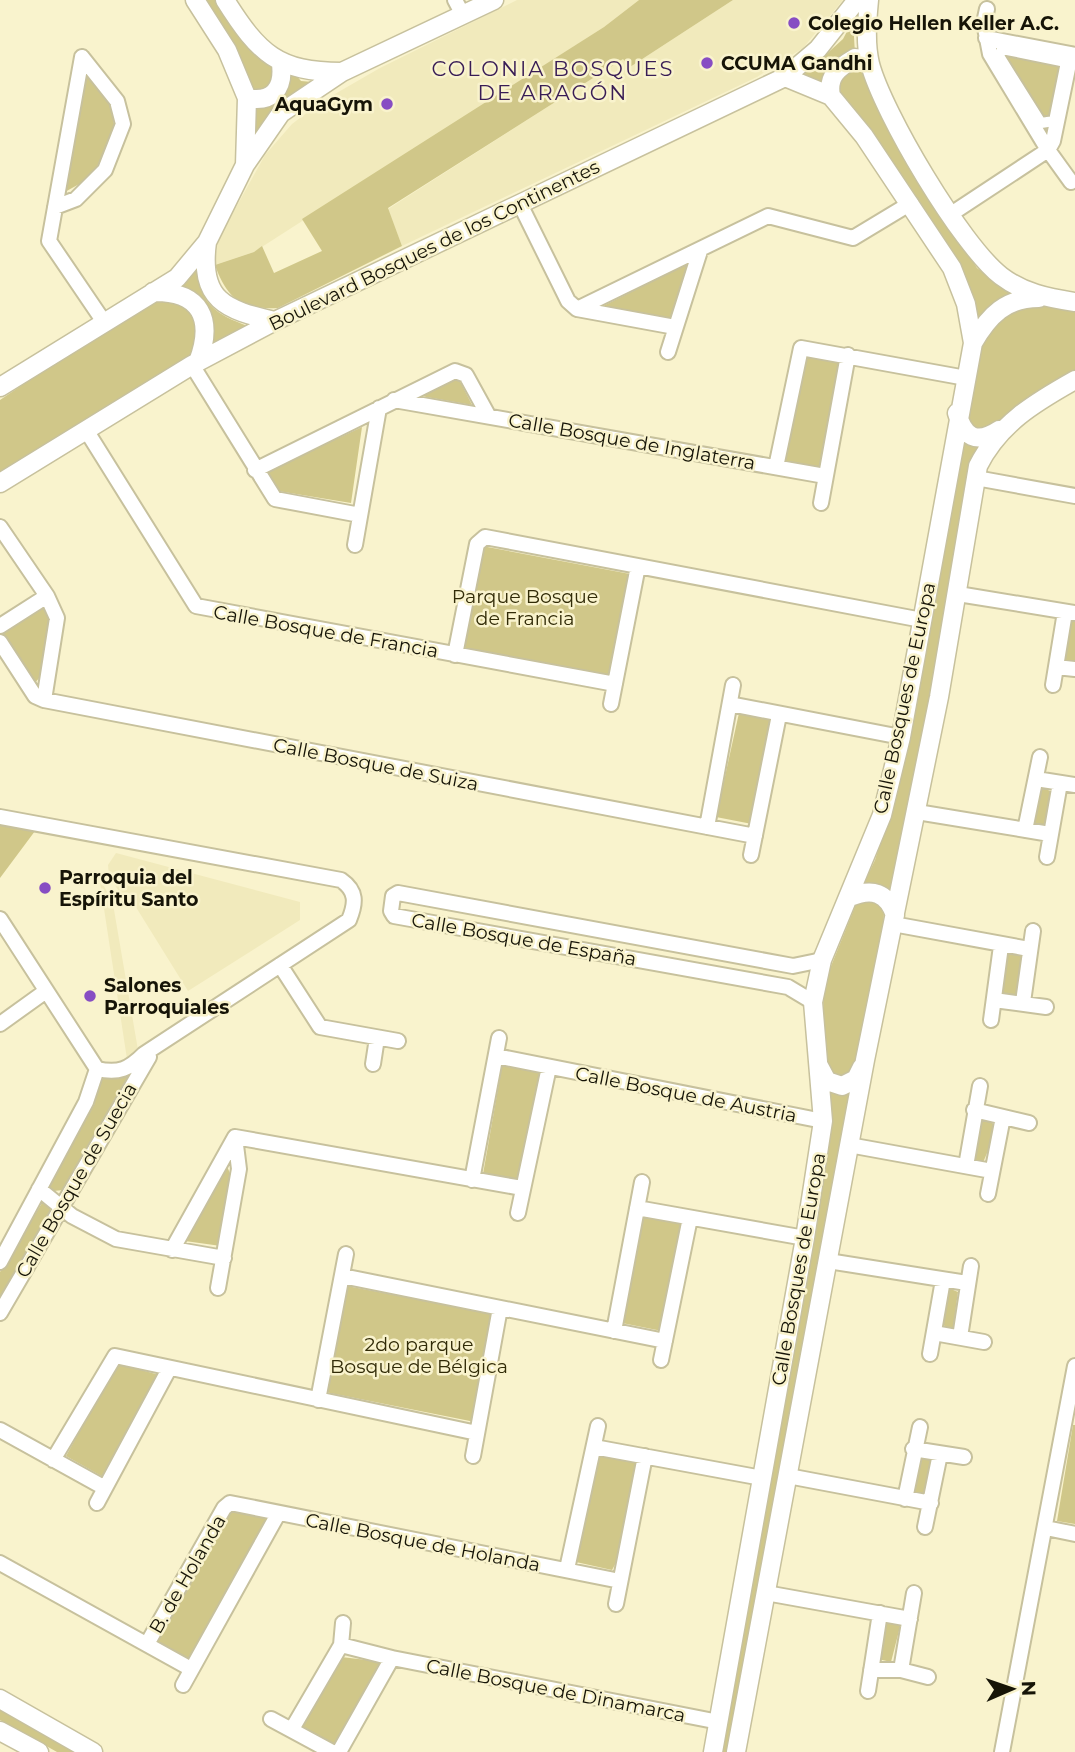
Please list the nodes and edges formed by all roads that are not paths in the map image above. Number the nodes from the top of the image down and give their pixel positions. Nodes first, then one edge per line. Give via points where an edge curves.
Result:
1 (195, 0) edge
2 (225, 0) edge
3 (494, 0) edge
4 (857, 0) edge
5 (869, 0) edge
6 (459, 8) edge
7 (987, 9) dead end
8 (986, 38) junction
9 (1073, 54) edge
10 (999, 56) joint
11 (869, 62) junction
12 (281, 64) junction
13 (342, 72) junction
14 (785, 77) junction
15 (831, 96) junction
16 (247, 98) junction
17 (1048, 150) junction
18 (245, 164) junction
19 (1071, 182) dead end
20 (911, 203) junction
21 (520, 204) junction
22 (55, 207) junction
23 (951, 214) junction
24 (207, 242) junction
25 (700, 251) junction
26 (153, 292) junction
27 (1046, 298) junction
28 (1075, 302) edge
29 (577, 309) junction
30 (275, 321) junction
31 (104, 322) junction
32 (676, 327) junction
33 (973, 343) junction
34 (668, 352) dead end
35 (848, 355) junction
36 (195, 364) junction
37 (966, 378) junction
38 (1075, 380) edge
39 (0, 387) edge
40 (394, 400) junction
41 (379, 408) junction
42 (957, 413) junction
43 (488, 415) junction
44 (1003, 428) junction
45 (86, 430) junction
46 (776, 467) junction
47 (255, 470) junction
48 (825, 477) junction
49 (976, 478) junction
50 (0, 483) edge
51 (1075, 496) edge
52 (821, 503) dead end
53 (360, 515) junction
54 (0, 527) edge
55 (355, 545) dead end
56 (638, 566) junction
57 (958, 594) junction
58 (47, 596) junction
59 (1070, 613) edge
60 (922, 620) junction
61 (0, 626) edge
62 (0, 642) edge
63 (455, 655) junction
64 (1056, 667) junction
65 (1075, 670) edge
66 (615, 684) junction
67 (733, 684) dead end
68 (1054, 685) dead end
69 (44, 701) junction
70 (611, 704) dead end
71 (730, 704) junction
72 (779, 715) junction
73 (901, 737) junction
74 (1040, 757) dead end
75 (1035, 779) junction
76 (1068, 784) edge
77 (917, 812) junction
78 (0, 817) edge
79 (707, 827) junction
80 (1025, 830) junction
81 (1050, 834) junction
82 (755, 836) junction
83 (751, 855) dead end
84 (1047, 858) dead end
85 (850, 897) junction
86 (0, 919) edge
87 (894, 920) junction
88 (1032, 932) dead end
89 (1001, 946) junction
90 (1029, 949) junction
91 (822, 960) junction
92 (280, 965) junction
93 (46, 991) junction
94 (994, 1000) junction
95 (813, 1002) junction
96 (1023, 1002) junction
97 (1046, 1007) dead end
98 (991, 1020) dead end
99 (0, 1024) edge
100 (377, 1038) junction
101 (499, 1038) dead end
102 (398, 1041) dead end
103 (155, 1049) junction
104 (496, 1056) junction
105 (865, 1060) junction
106 (817, 1063) junction
107 (373, 1064) dead end
108 (549, 1067) junction
109 (97, 1069) junction
110 (980, 1086) dead end
111 (975, 1110) junction
112 (1003, 1117) junction
113 (823, 1121) junction
114 (1029, 1123) dead end
115 (235, 1137) junction
116 (849, 1145) junction
117 (966, 1166) junction
118 (992, 1171) junction
119 (472, 1180) junction
120 (642, 1182) dead end
121 (522, 1188) junction
122 (39, 1189) junction
123 (988, 1194) dead end
124 (60, 1205) junction
125 (636, 1208) junction
126 (518, 1213) dead end
127 (690, 1218) junction
128 (805, 1238) junction
129 (5, 1239) edge
130 (172, 1250) junction
131 (346, 1254) dead end
132 (224, 1258) junction
133 (828, 1261) junction
134 (0, 1262) edge
135 (971, 1266) dead end
136 (342, 1276) junction
137 (943, 1280) junction
138 (967, 1283) junction
139 (218, 1288) dead end
140 (500, 1308) junction
141 (0, 1313) edge
142 (614, 1331) junction
143 (934, 1334) junction
144 (960, 1338) junction
145 (665, 1341) junction
146 (984, 1342) dead end
147 (930, 1354) dead end
148 (661, 1360) dead end
149 (1075, 1366) edge
150 (169, 1369) junction
151 (318, 1400) junction
152 (1071, 1413) edge
153 (598, 1426) dead end
154 (920, 1427) dead end
155 (0, 1430) edge
156 (477, 1433) junction
157 (594, 1447) junction
158 (914, 1448) junction
159 (940, 1454) junction
160 (473, 1455) dead end
161 (645, 1456) junction
162 (964, 1457) dead end
163 (54, 1460) junction
164 (788, 1476) junction
165 (762, 1478) junction
166 (105, 1488) junction
167 (905, 1499) junction
168 (97, 1503) dead end
169 (931, 1503) junction
170 (228, 1504) joint
171 (278, 1514) junction
172 (925, 1527) dead end
173 (1046, 1528) junction
174 (1075, 1534) edge
175 (0, 1563) edge
176 (567, 1569) junction
177 (620, 1581) junction
178 (766, 1593) junction
179 (914, 1593) dead end
180 (616, 1604) dead end
181 (880, 1613) junction
182 (910, 1619) junction
183 (343, 1623) dead end
184 (147, 1644) junction
185 (341, 1645) junction
186 (392, 1658) junction
187 (191, 1669) junction
188 (872, 1670) junction
189 (901, 1671) junction
190 (929, 1677) dead end
191 (183, 1685) dead end
192 (868, 1691) dead end
193 (0, 1699) edge
194 (271, 1719) dead end
195 (719, 1722) junction
196 (292, 1729) junction
197 (0, 1731) edge
198 (39, 1752) edge
199 (93, 1752) edge
200 (332, 1752) edge
201 (339, 1752) edge
202 (713, 1752) edge
203 (736, 1752) edge
204 (1002, 1752) edge

1 - 16 street via 227,50
2 - 12 street via 242,26
3 - 6 street
4 - 14 street, Boulevard Bosques de los Continentes via 818,49
5 - 11 street
6 - 13 street
7 - 8 street
8 - 9 street
8 - 17 street via 990,54
9 - 17 street
10 - 10 street via 1002,49 1066,62 1054,121 1041,124
11 - 15 street via 855,58 839,67 831,78
11 - 23 street via 886,110
12 - 13 street via 302,71
12 - 16 street via 283,78 271,97
13 - 18 street via 281,113
14 - 15 street, Calle Bosques de Europa
14 - 21 street, Boulevard Bosques de los Continentes
15 - 20 street, Calle Bosques de Europa
16 - 18 street
17 - 19 street
17 - 23 street
18 - 24 street
20 - 25 street via 857,238 768,216
20 - 33 street, Calle Bosques de Europa via 952,268
21 - 29 street via 568,301
21 - 30 street, Boulevard Bosques de los Continentes
22 - 22 street via 77,84 82,57 117,101 123,124 105,170 76,199
22 - 31 street via 49,241
23 - 27 street via 1000,275
24 - 26 street via 177,278
24 - 30 street via 209,284 222,302 237,313
25 - 29 street
25 - 32 street
26 - 31 street
26 - 36 street via 183,295 195,303 206,329 205,344
27 - 28 street
27 - 33 street via 1017,299 999,309
29 - 32 street
30 - 36 street, Boulevard Bosques de los Continentes
31 - 39 street
32 - 34 street
33 - 37 street, Calle Bosques de Europa
35 - 37 street, Calle Bosque de Inglaterra
35 - 46 street, Calle Bosque de Inglaterra via 807,347 798,351
35 - 48 street
36 - 45 street, Boulevard Bosques de los Continentes
36 - 47 street
37 - 42 street, Calle Bosques de Europa
38 - 44 street
40 - 41 street, Calle Bosque de Inglaterra
40 - 43 street, Calle Bosque de Inglaterra
40 - 43 street, Calle Bosque de Inglaterra via 460,371
41 - 47 street, Calle Bosque de Inglaterra
41 - 53 street
42 - 44 street via 964,432 976,439
42 - 60 street, Calle Bosques de Europa
43 - 46 street, Calle Bosque de Inglaterra
44 - 49 street, Calle Bosques de Europa via 990,443
45 - 50 street, Boulevard Bosques de los Continentes
45 - 63 street, Calle Bosque de Francia via 196,606
46 - 48 street, Calle Bosque de Inglaterra
47 - 53 street via 277,501
48 - 52 street
49 - 51 street
49 - 57 street, Calle Bosques de Europa
53 - 55 street
54 - 58 street
56 - 60 street, Calle Bosque de Francia
56 - 63 street, Calle Bosque de Francia via 481,537
56 - 66 street
57 - 59 street
57 - 77 street, Calle Bosques de Europa
58 - 61 street
58 - 69 street via 57,618
59 - 64 street
60 - 73 street, Calle Bosques de Europa
62 - 69 street via 35,696
63 - 66 street, Calle Bosque de Francia
64 - 65 street
64 - 68 street
66 - 70 street
67 - 71 street
69 - 79 street, Calle Bosque de Suiza
71 - 72 street
71 - 79 street
72 - 73 street
72 - 82 street
73 - 85 street, Calle Bosques de Europa via 882,814
74 - 75 street
75 - 76 street
75 - 80 street
76 - 81 street
77 - 80 street
77 - 87 street, Calle Bosques de Europa
78 - 92 street, Calle Bosque de Suecia via 341,880 349,886 355,906 349,920
79 - 82 street, Calle Bosque de Suiza
80 - 81 street
81 - 84 street
82 - 83 street
85 - 87 street via 874,891 884,896
85 - 91 street, Calle Bosques de Europa
86 - 93 street
87 - 89 street
87 - 105 street, Calle Bosques de Europa
88 - 90 street
89 - 90 street
89 - 94 street
90 - 96 street
91 - 95 street, Calle Bosques de Europa
91 - 95 street, Calle Bosque de España via 793,966 398,893 393,896 394,916 788,988
92 - 100 street via 318,1026
92 - 103 street, Calle Bosque de Suecia
93 - 99 street
93 - 109 street
94 - 96 street
94 - 98 street
95 - 106 street, Calle Bosques de Europa
96 - 97 street
100 - 102 street
100 - 107 street
101 - 104 street
103 - 109 street, Calle Bosque de Suecia via 128,1069
103 - 124 street, Calle Bosque de Suecia
104 - 108 street, Calle Bosque de Austria
104 - 119 street
105 - 106 street via 856,1079 842,1086 827,1081
105 - 116 street, Calle Bosques de Europa
106 - 113 street, Calle Bosques de Europa
108 - 113 street, Calle Bosque de Austria
108 - 121 street, Calle Bosque de Austria
109 - 122 street, Calle Bosque de Suecia via 86,1102
110 - 111 street
111 - 112 street
111 - 117 street
112 - 114 street
112 - 118 street
113 - 128 street, Calle Bosques de Europa
115 - 119 street
115 - 130 street
115 - 132 street via 239,1169
116 - 117 street
116 - 133 street, Calle Bosques de Europa
117 - 118 street
118 - 123 street
119 - 121 street
120 - 125 street
121 - 126 street, Calle Bosque de Austria
122 - 124 street
122 - 129 street, Calle Bosque de Suecia
124 - 130 street via 116,1239
124 - 141 street, Calle Bosque de Suecia
125 - 127 street
125 - 142 street
127 - 128 street
127 - 145 street
128 - 165 street, Calle Bosques de Europa
129 - 134 street, Calle Bosque de Suecia
130 - 132 street
131 - 136 street
132 - 139 street
133 - 137 street
133 - 164 street, Calle Bosques de Europa
135 - 138 street
136 - 140 street
136 - 151 street
137 - 138 street
137 - 143 street
138 - 144 street
140 - 142 street
140 - 156 street
142 - 145 street
143 - 144 street
143 - 147 street
144 - 146 street
145 - 148 street
149 - 152 street
150 - 151 street
150 - 163 street via 115,1356
150 - 166 street
151 - 156 street
152 - 173 street
153 - 157 street, Calle Bosque de Holanda
154 - 158 street
155 - 163 street
156 - 160 street
157 - 161 street
157 - 176 street, Calle Bosque de Holanda
158 - 159 street
158 - 167 street
159 - 162 street
159 - 169 street
161 - 165 street
161 - 177 street
163 - 166 street
164 - 167 street
164 - 178 street, Calle Bosques de Europa
165 - 195 street, Calle Bosques de Europa
166 - 168 street
167 - 169 street
169 - 172 street
170 - 171 street, Calle Bosque de Holanda
170 - 184 street, B. de Holanda
171 - 176 street, Calle Bosque de Holanda
171 - 187 street, Calle Bosque de Holanda
173 - 174 street
173 - 204 street
175 - 184 street
176 - 177 street, Calle Bosque de Holanda
177 - 180 street
178 - 181 street
178 - 203 street, Calle Bosques de Europa
179 - 182 street
181 - 182 street
181 - 188 street
182 - 189 street
183 - 185 street
184 - 187 street
185 - 186 street, Calle Bosque de Dinamarca
185 - 196 street
186 - 195 street, Calle Bosque de Dinamarca
186 - 201 street
187 - 191 street, Calle Bosque de Holanda
188 - 189 street
188 - 192 street
189 - 190 street
193 - 199 street
194 - 196 street
195 - 202 street, Calle Bosques de Europa
196 - 200 street
197 - 198 street

